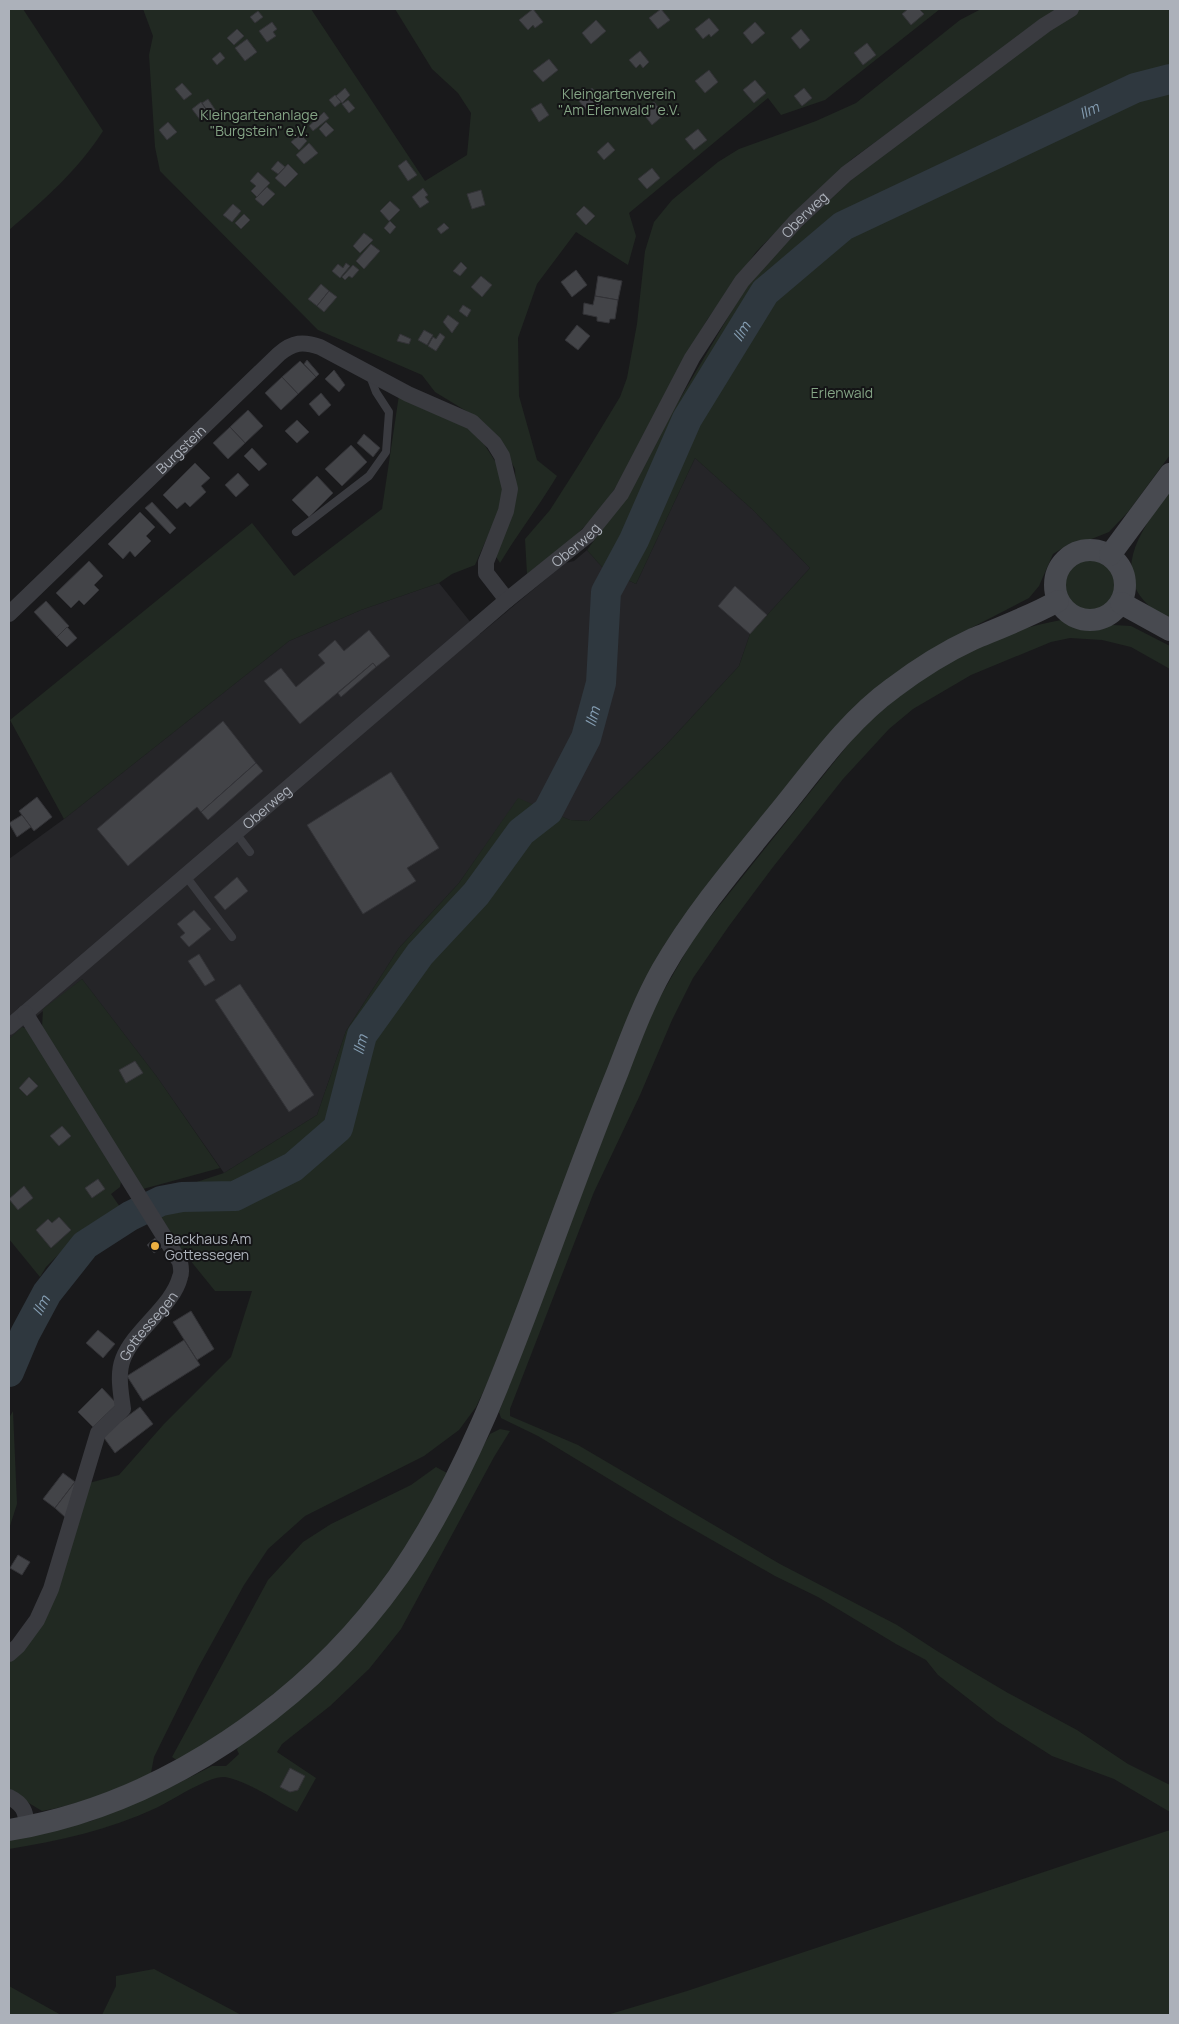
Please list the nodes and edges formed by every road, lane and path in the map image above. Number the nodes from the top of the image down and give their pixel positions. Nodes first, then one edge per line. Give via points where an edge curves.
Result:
1 (1071, 9) edge
2 (369, 374) junction
3 (1170, 474) edge
4 (296, 532) dead end
5 (1110, 555) junction
6 (507, 600) junction
7 (1058, 601) junction
8 (1121, 603) junction
9 (9, 614) edge
10 (1170, 630) edge
11 (235, 832) junction
12 (250, 852) dead end
13 (185, 875) junction
14 (232, 937) dead end
15 (25, 1013) junction
16 (9, 1027) edge
17 (9, 1654) edge
18 (9, 1797) edge
19 (18, 1828) edge

1 - 6 street, Oberweg via 846,174 796,221 742,281 692,358 621,494 576,548
2 - 4 lane via 389,412 386,452 369,476
2 - 6 street, Burgstein via 472,422 494,443 502,456 510,489 506,511 486,562 486,573
2 - 9 street, Burgstein via 309,343 298,342 288,347
3 - 5 main road
5 - 7 main road via 1086,549 1066,558 1055,577
5 - 8 main road via 1121,567 1126,580
6 - 11 street, Oberweg
7 - 8 main road via 1070,614 1092,620 1108,615
7 - 19 main road via 970,641 929,664 891,689 867,710 797,790 682,936 659,975 634,1030 514,1345 474,1438 443,1502 398,1577 362,1622 305,1682 256,1722 205,1756 103,1805 58,1820
8 - 10 main road
11 - 12 lane
11 - 13 street, Oberweg
13 - 14 lane
13 - 15 street, Oberweg
15 - 16 street, Oberweg
15 - 17 street, Gottessegen via 180,1262 181,1276 176,1288 122,1360 123,1409 98,1433 51,1589 37,1620
18 - 19 street via 26,1811

